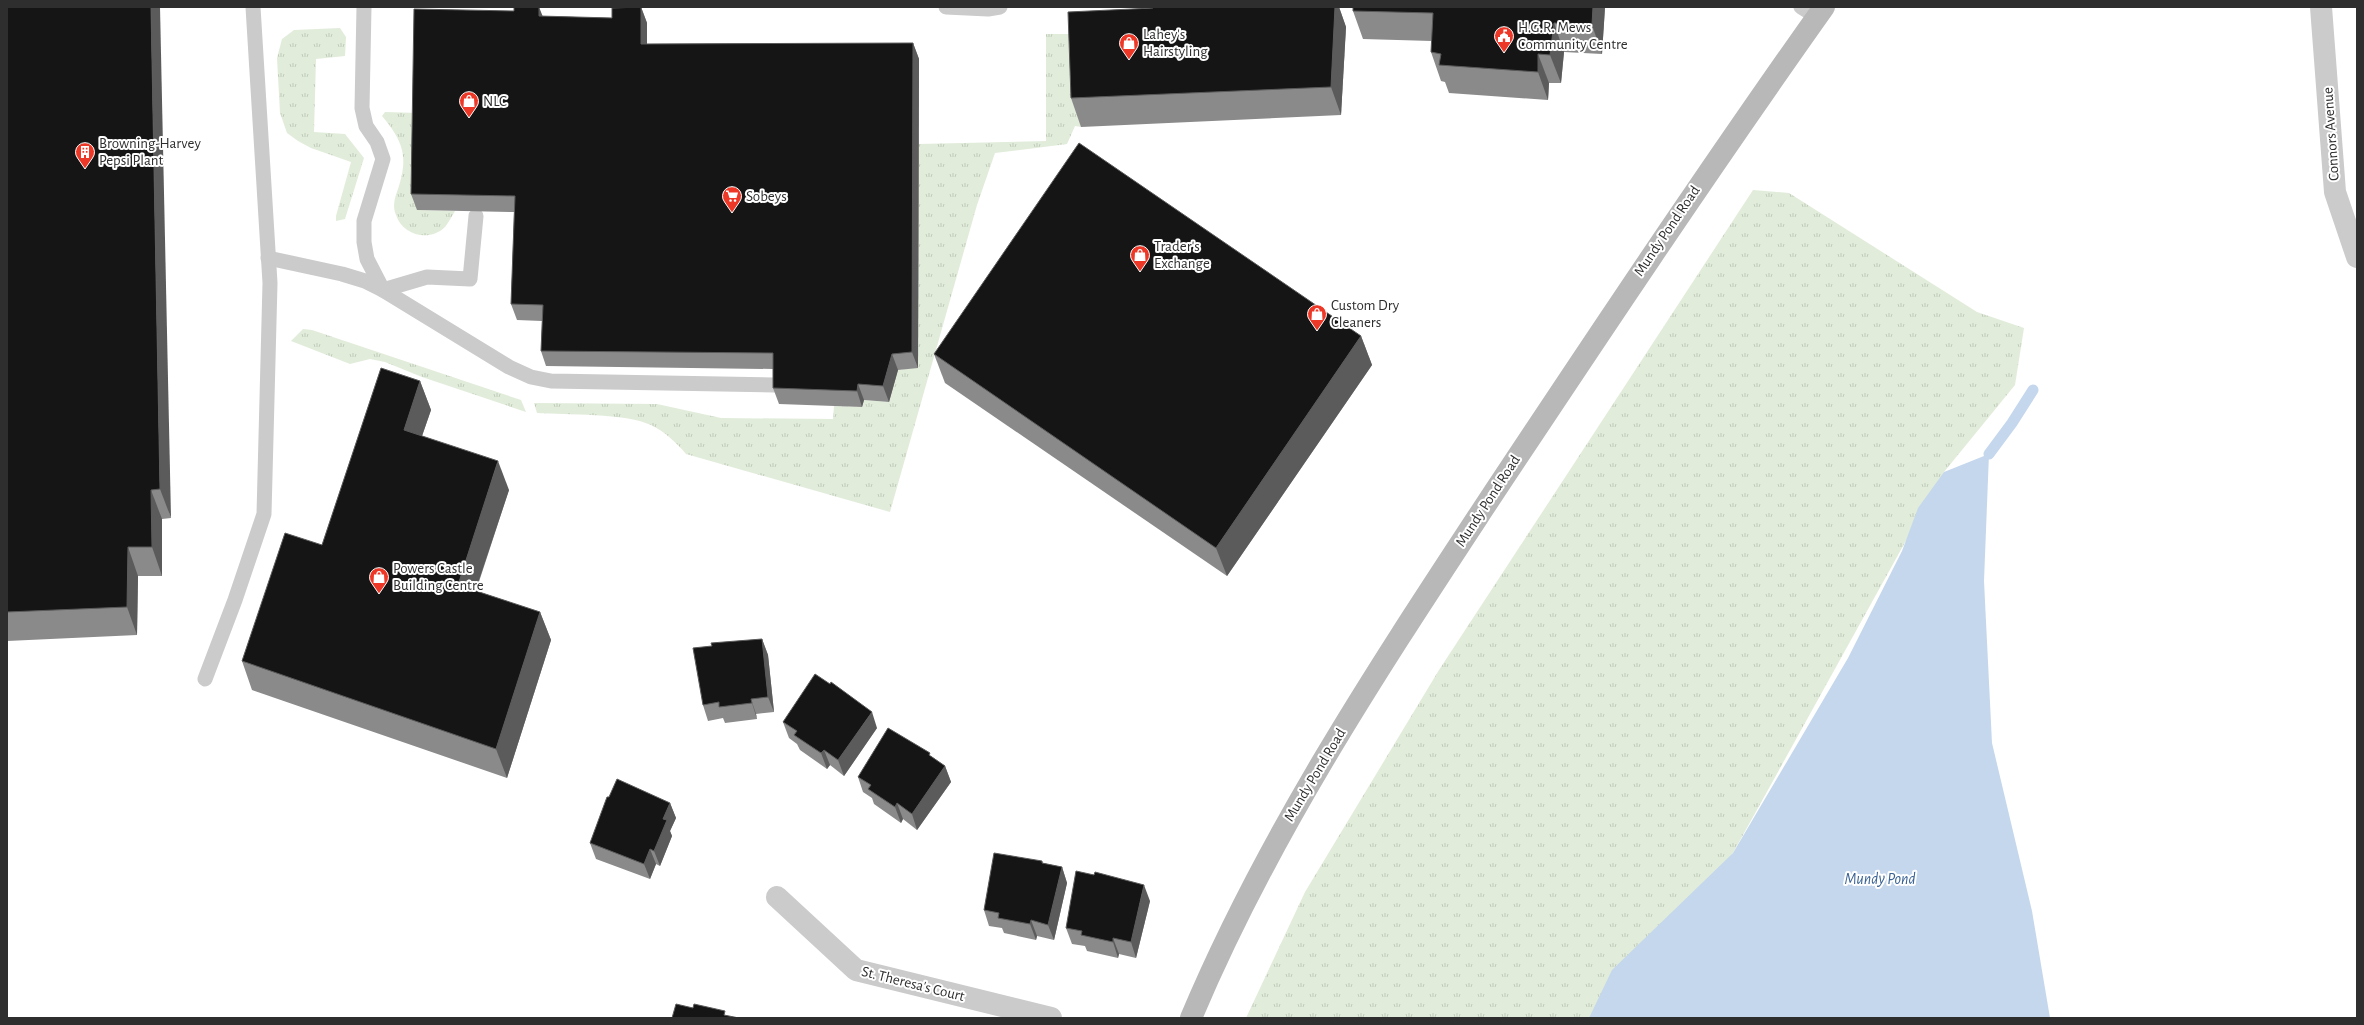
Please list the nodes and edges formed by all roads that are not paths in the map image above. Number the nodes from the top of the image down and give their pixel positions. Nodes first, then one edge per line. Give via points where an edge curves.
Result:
1 (253, 7) edge
2 (364, 7) edge
3 (946, 7) edge
4 (1000, 7) edge
5 (2321, 7) edge
6 (1814, 10) edge
7 (476, 216) dead end
8 (2357, 257) edge
9 (268, 258) junction
10 (383, 290) junction
11 (774, 385) edge
12 (205, 679) dead end
13 (777, 897) dead end
14 (1051, 1018) edge
15 (1191, 1018) edge

1 - 9 lane
2 - 10 lane via 362,108 366,126 377,142 383,159 364,221 364,242 367,259
3 - 4 lane
5 - 8 street, Connors Avenue via 2335,192
6 - 15 street, Mundy Pond Road via 1368,687 1292,813 1247,897
7 - 10 lane via 470,279 427,277
9 - 10 lane via 342,274
9 - 12 lane via 270,283 264,514 236,600
10 - 11 lane via 509,367 531,377 552,381
13 - 14 street, St. Theresa's Court via 856,970

